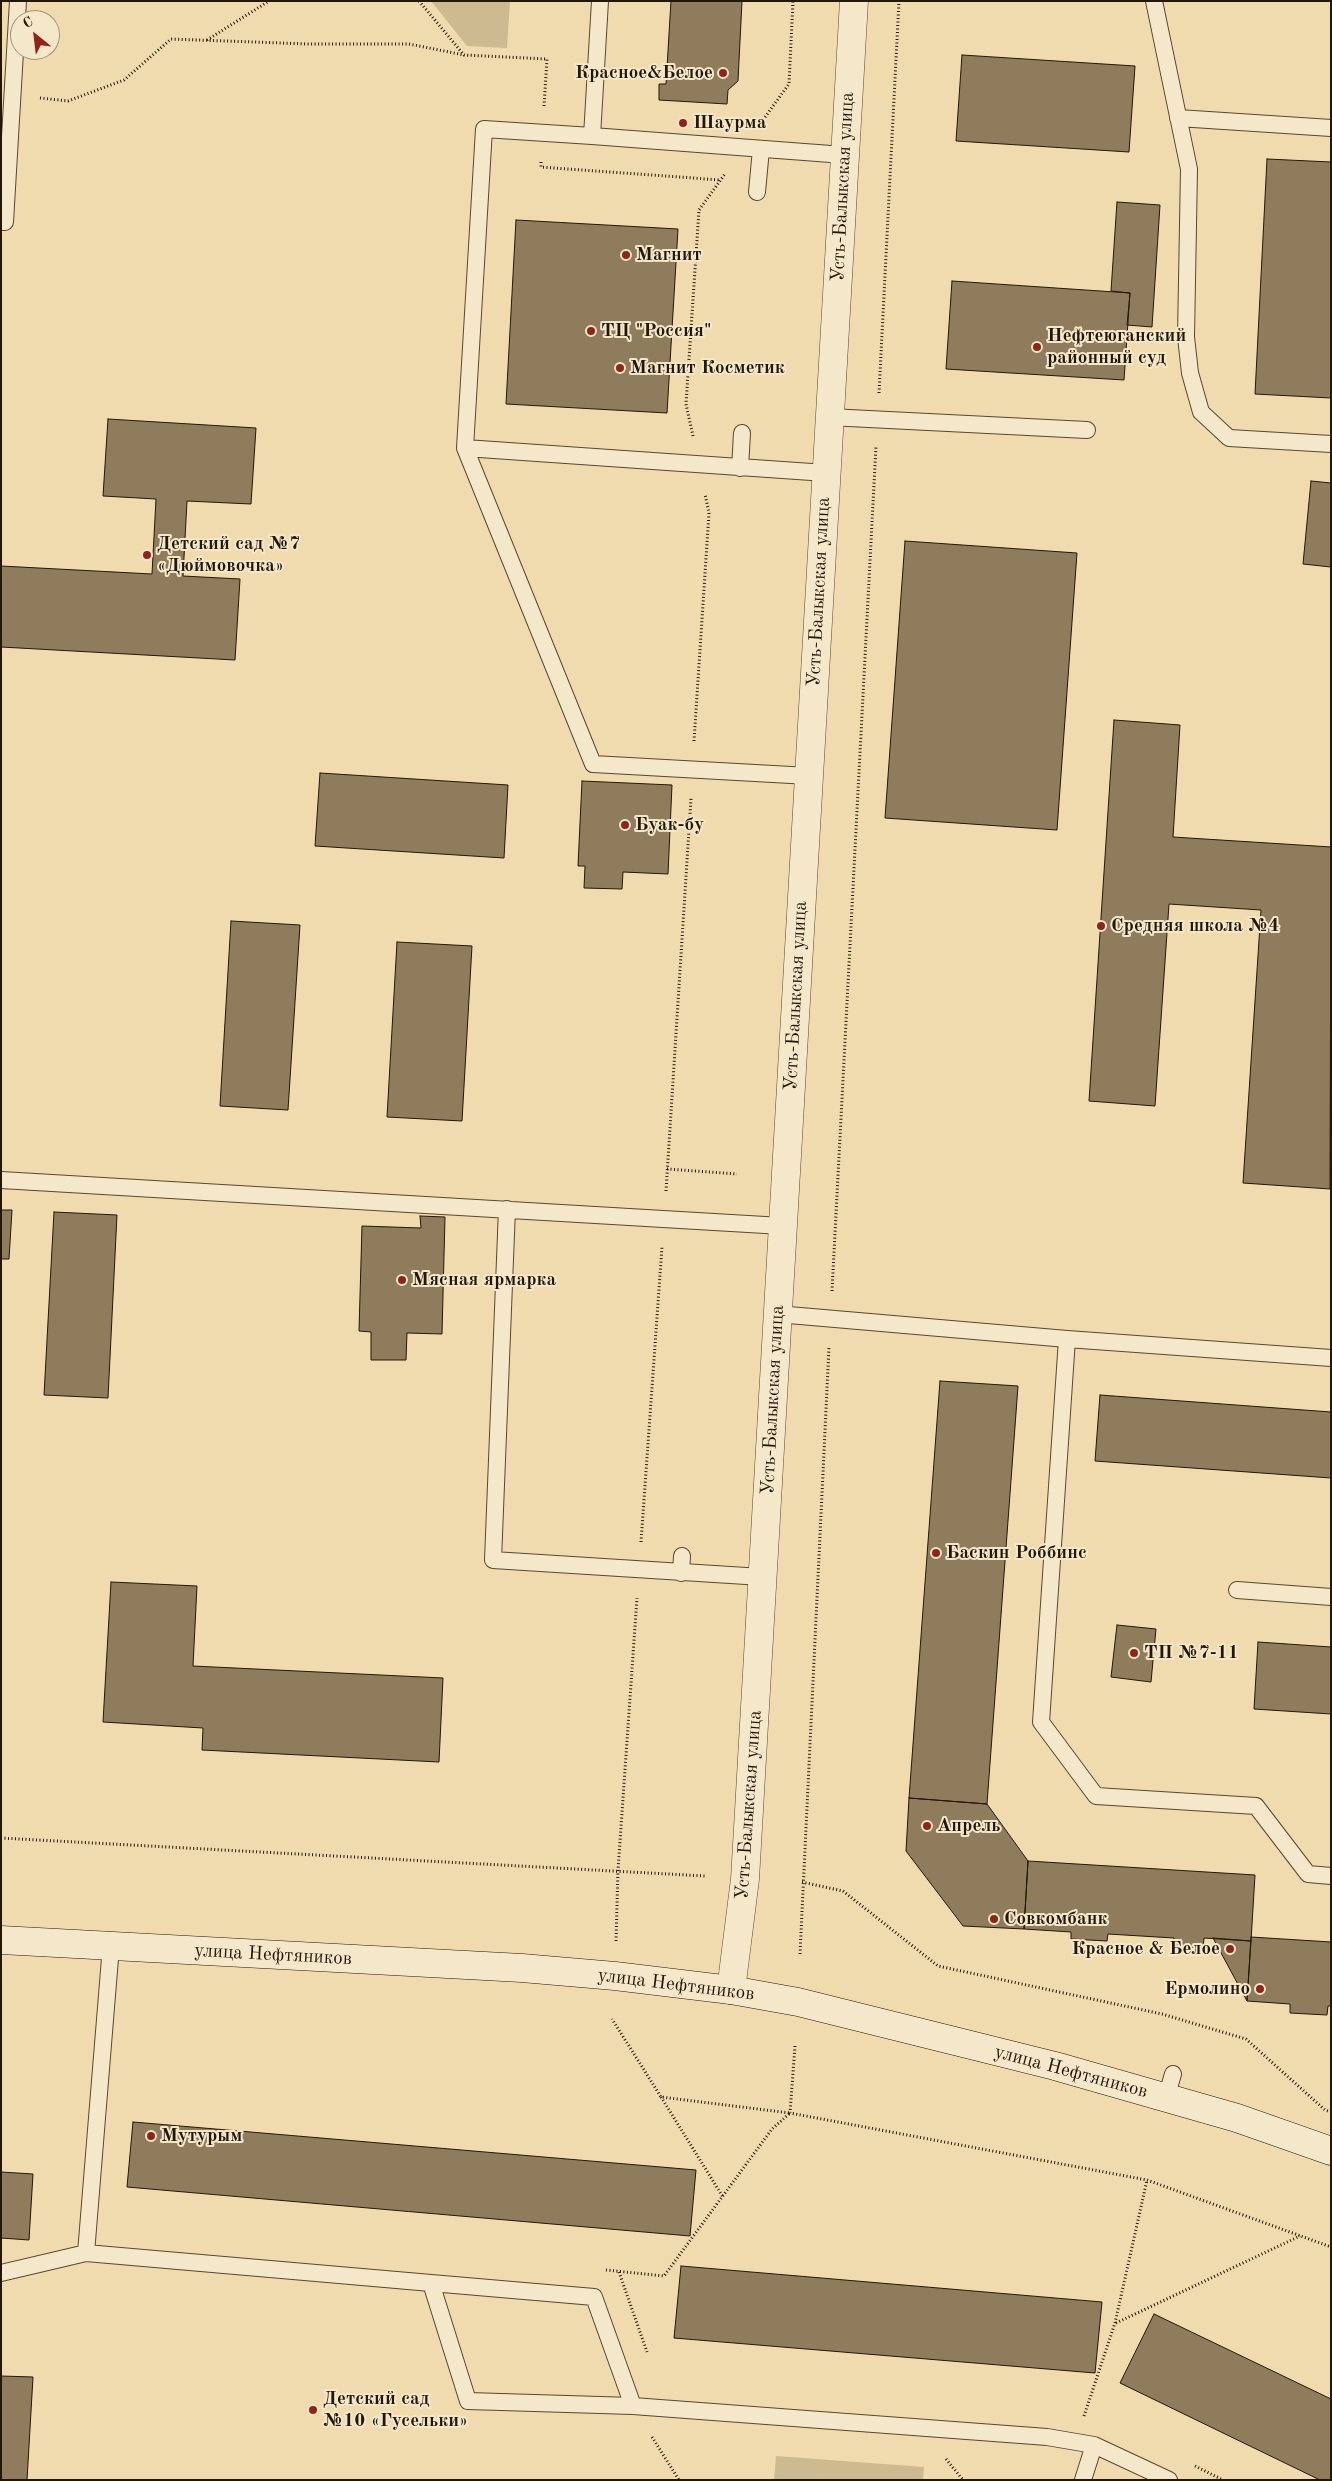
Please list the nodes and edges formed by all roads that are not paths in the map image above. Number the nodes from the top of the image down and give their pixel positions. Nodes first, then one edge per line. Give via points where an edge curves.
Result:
1 (18, 1) edge
2 (600, 1) edge
3 (854, 1) edge
4 (1154, 1) edge
5 (1178, 118) junction
6 (1331, 128) edge
7 (592, 136) junction
8 (760, 149) junction
9 (844, 155) junction
10 (757, 192) dead end
11 (1, 222) edge
12 (829, 417) junction
13 (1087, 430) dead end
14 (742, 433) dead end
15 (1331, 444) edge
16 (465, 448) junction
17 (740, 468) junction
18 (826, 473) junction
19 (809, 776) junction
20 (1, 1180) edge
21 (507, 1209) junction
22 (782, 1226) junction
23 (778, 1314) junction
24 (1067, 1339) junction
25 (1331, 1358) edge
26 (682, 1556) dead end
27 (681, 1573) junction
28 (762, 1578) junction
29 (1237, 1590) dead end
30 (1331, 1597) edge
31 (1331, 1876) edge
32 (1, 1940) edge
33 (111, 1946) junction
34 (731, 1990) junction
35 (1331, 2151) edge
36 (86, 2254) junction
37 (1, 2273) edge
38 (431, 2283) junction
39 (633, 2406) junction
40 (1094, 2445) junction
41 (1083, 2480) edge
42 (1169, 2480) edge

1 - 11 lane via 5,222
2 - 7 lane
3 - 9 street, Усть-Балыкская улица
4 - 5 lane
5 - 6 lane
5 - 15 lane via 1189,169 1186,336 1190,373 1201,412 1229,438
7 - 8 lane
7 - 16 lane via 484,129
8 - 9 lane
8 - 10 lane
9 - 12 street, Усть-Балыкская улица
12 - 13 lane
12 - 18 street, Усть-Балыкская улица
14 - 17 lane
16 - 17 lane
16 - 19 lane via 593,764
17 - 18 lane
18 - 19 street, Усть-Балыкская улица
19 - 22 street, Усть-Балыкская улица
20 - 21 lane
21 - 22 lane
21 - 27 lane via 493,1560
22 - 23 street, Усть-Балыкская улица
23 - 24 lane
23 - 28 street, Усть-Балыкская улица
24 - 25 lane
24 - 31 lane via 1042,1722 1096,1796 1256,1806 1308,1874
26 - 27 lane
27 - 28 lane
28 - 34 street, Усть-Балыкская улица via 745,1878
29 - 30 lane
32 - 33 street, улица Нефтяников
33 - 34 street, улица Нефтяников via 522,1968
33 - 36 lane
34 - 35 street, улица Нефтяников via 798,2002 1055,2066 1170,2086 1237,2118
36 - 37 lane
36 - 38 lane
38 - 39 lane via 594,2297
38 - 39 lane via 468,2401
39 - 40 lane via 1047,2437
40 - 41 lane
40 - 42 lane

